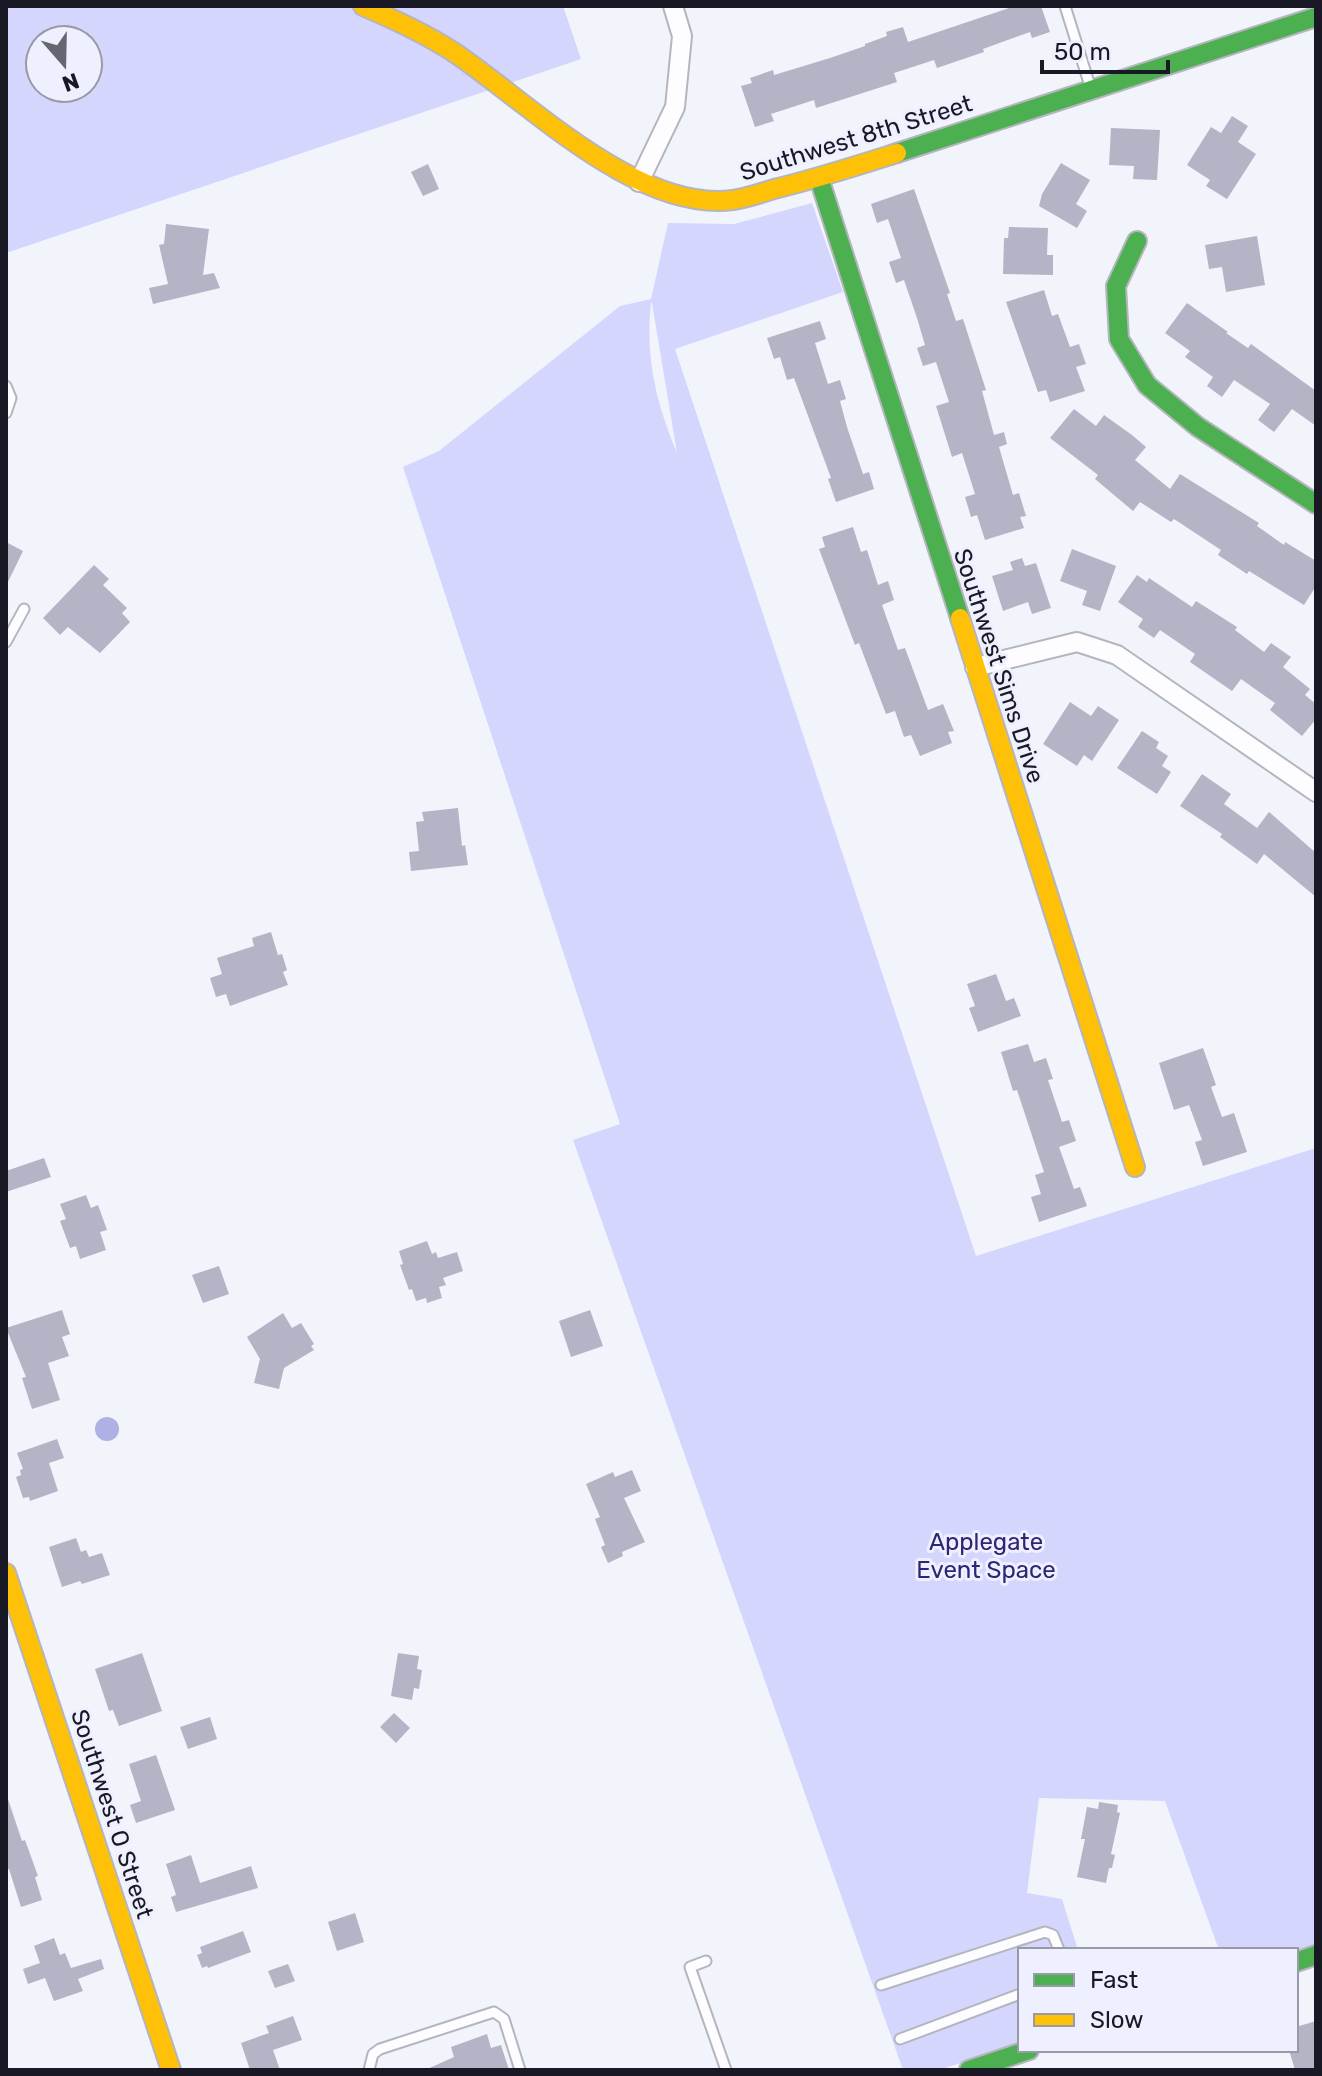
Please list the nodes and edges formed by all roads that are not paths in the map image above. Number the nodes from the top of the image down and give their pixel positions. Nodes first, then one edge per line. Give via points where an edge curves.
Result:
1 (363, 6) edge
2 (673, 6) edge
3 (1065, 6) edge
4 (1304, 6) edge
5 (1316, 17) edge
6 (1259, 34) junction
7 (1091, 89) junction
8 (819, 178) junction
9 (639, 182) junction
10 (1137, 241) dead end
11 (6, 386) edge
12 (6, 413) edge
13 (1316, 504) edge
14 (24, 609) dead end
15 (6, 642) edge
16 (975, 667) junction
17 (1316, 792) edge
18 (1135, 1167) dead end
19 (6, 1573) edge
20 (1058, 1948) edge
21 (706, 1961) dead end
22 (881, 1985) dead end
23 (1018, 1995) edge
24 (900, 2039) dead end
25 (1026, 2052) edge
26 (1009, 2064) edge
27 (171, 2070) edge
28 (369, 2070) edge
29 (520, 2070) edge
30 (726, 2070) edge
31 (969, 2070) edge

1 - 9 street, Southwest 8th Street via 454,53
2 - 9 street via 682,36 675,107
3 - 7 lane
4 - 6 street, Southwest 8th Street
5 - 6 street, Southwest 8th Street
6 - 7 street, Southwest 8th Street
7 - 8 street, Southwest 8th Street
8 - 9 street, Southwest 8th Street via 732,200 697,199
8 - 16 street, Southwest Sims Drive
10 - 13 street via 1116,286 1119,339 1147,385 1198,427
11 - 12 lane via 11,398
14 - 15 lane
16 - 17 street via 1077,642 1117,655
16 - 18 street, Southwest Sims Drive
19 - 27 street, Southwest O Street
20 - 22 lane via 1053,1935 1045,1932
21 - 30 lane via 690,1967
23 - 24 lane
25 - 26 street
26 - 31 street
28 - 29 lane via 380,2049 494,2012 504,2019

